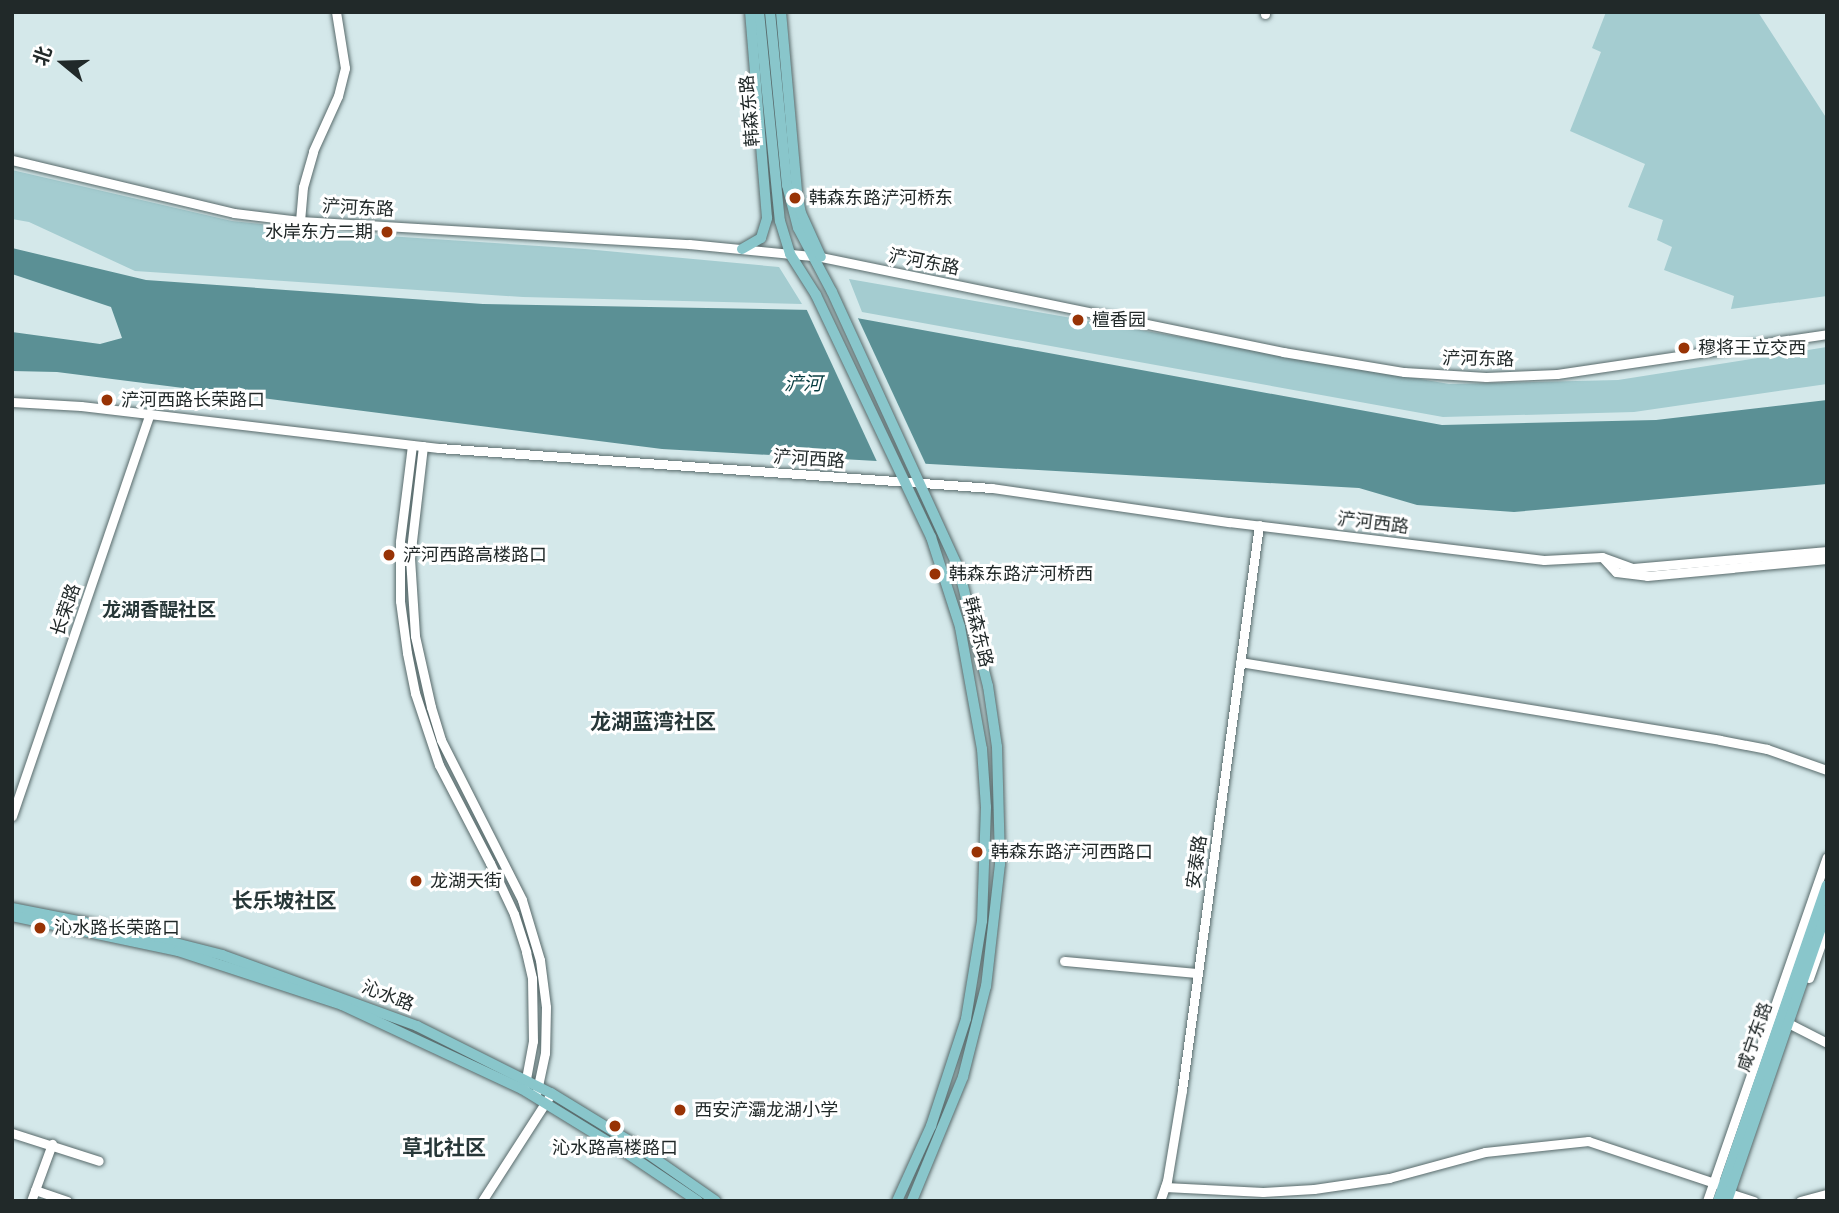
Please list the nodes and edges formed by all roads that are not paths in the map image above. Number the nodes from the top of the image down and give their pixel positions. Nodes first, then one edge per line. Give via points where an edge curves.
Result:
1 (337, 12) edge
2 (750, 12) edge
3 (759, 12) edge
4 (771, 12) edge
5 (781, 12) edge
6 (776, 140) junction
7 (12, 160) edge
8 (764, 166) junction
9 (774, 181) junction
10 (766, 202) junction
11 (300, 221) junction
12 (741, 249) junction
13 (790, 254) junction
14 (817, 257) junction
15 (1827, 334) edge
16 (12, 402) edge
17 (150, 414) junction
18 (412, 445) junction
19 (424, 446) junction
20 (905, 480) junction
21 (919, 481) junction
22 (1259, 525) junction
23 (1827, 551) edge
24 (1602, 557) junction
25 (1827, 559) edge
26 (1240, 662) junction
27 (1827, 770) edge
28 (12, 817) edge
29 (1827, 857) edge
30 (1827, 884) edge
31 (12, 908) edge
32 (1827, 911) edge
33 (12, 916) edge
34 (1827, 927) edge
35 (1064, 961) dead end
36 (1197, 973) junction
37 (1790, 1024) junction
38 (1827, 1043) edge
39 (524, 1085) junction
40 (537, 1092) junction
41 (549, 1098) junction
42 (12, 1133) edge
43 (52, 1144) junction
44 (99, 1161) dead end
45 (1165, 1187) junction
46 (35, 1189) junction
47 (1726, 1193) edge
48 (1827, 1195) edge
49 (31, 1201) edge
50 (67, 1201) edge
51 (482, 1201) edge
52 (698, 1201) edge
53 (716, 1201) edge
54 (897, 1201) edge
55 (912, 1201) edge
56 (1160, 1201) edge
57 (1707, 1201) edge
58 (1717, 1201) edge
59 (1754, 1201) edge
60 (1800, 1201) edge

1 - 11 street via 345,68 313,152
2 - 8 main road
3 - 6 main road, 韩森东路
4 - 6 main road, 韩森东路
5 - 14 main road via 797,193
6 - 9 main road, 韩森东路
6 - 14 main road, 韩森东路 via 798,228
7 - 11 street, 浐河东路 via 153,196
8 - 9 street
8 - 10 main road
9 - 10 street
9 - 13 main road, 韩森东路
10 - 12 main road via 765,230 755,243
11 - 12 street, 浐河东路
12 - 13 street, 浐河东路
13 - 14 street, 浐河东路
13 - 20 main road, 韩森东路 via 816,295
14 - 15 street, 浐河东路 via 1347,364 1450,376 1591,370
14 - 21 main road, 韩森东路
16 - 17 street, 浐河西路
17 - 18 street, 浐河西路
17 - 28 street, 长荣路
18 - 19 street, 浐河西路
18 - 39 street via 400,542 400,601 407,653 439,765 521,932 534,1005 534,1041
19 - 20 street, 浐河西路
19 - 40 street via 410,558 415,636 441,740 512,879 540,960 545,1053
20 - 21 street, 浐河西路
20 - 54 main road, 韩森东路 via 931,537 960,627 982,749 985,807 982,921 966,1019 931,1126
21 - 22 street, 浐河西路
21 - 55 main road, 韩森东路 via 959,570 975,628 996,747 1000,830 996,921 976,1033 947,1122
22 - 24 street, 浐河西路 via 1544,560
22 - 26 street, 安泰路
23 - 24 street, 浐河西路 via 1633,568
24 - 25 street via 1616,572 1647,576
26 - 27 street via 1720,740 1767,749
26 - 36 street, 安泰路
29 - 47 street
30 - 47 main road, 咸宁东路
31 - 39 main road, 沁水路 via 137,933 255,966 417,1026
32 - 37 main road, 咸宁东路
33 - 39 main road, 沁水路 via 125,938 265,978 388,1024
34 - 37 street
35 - 36 street
36 - 45 street, 安泰路
37 - 38 street
37 - 47 main road, 咸宁东路
39 - 40 main road, 沁水路
40 - 41 main road, 沁水路
41 - 51 street
41 - 52 main road, 沁水路
41 - 53 main road, 沁水路 via 631,1142
42 - 43 street
43 - 44 street
43 - 46 street
45 - 47 street via 1250,1192 1314,1189 1389,1178 1485,1152 1588,1141
45 - 56 street, 安泰路
46 - 49 street
46 - 50 street
47 - 57 street
47 - 58 main road, 咸宁东路
47 - 59 street
48 - 60 street

